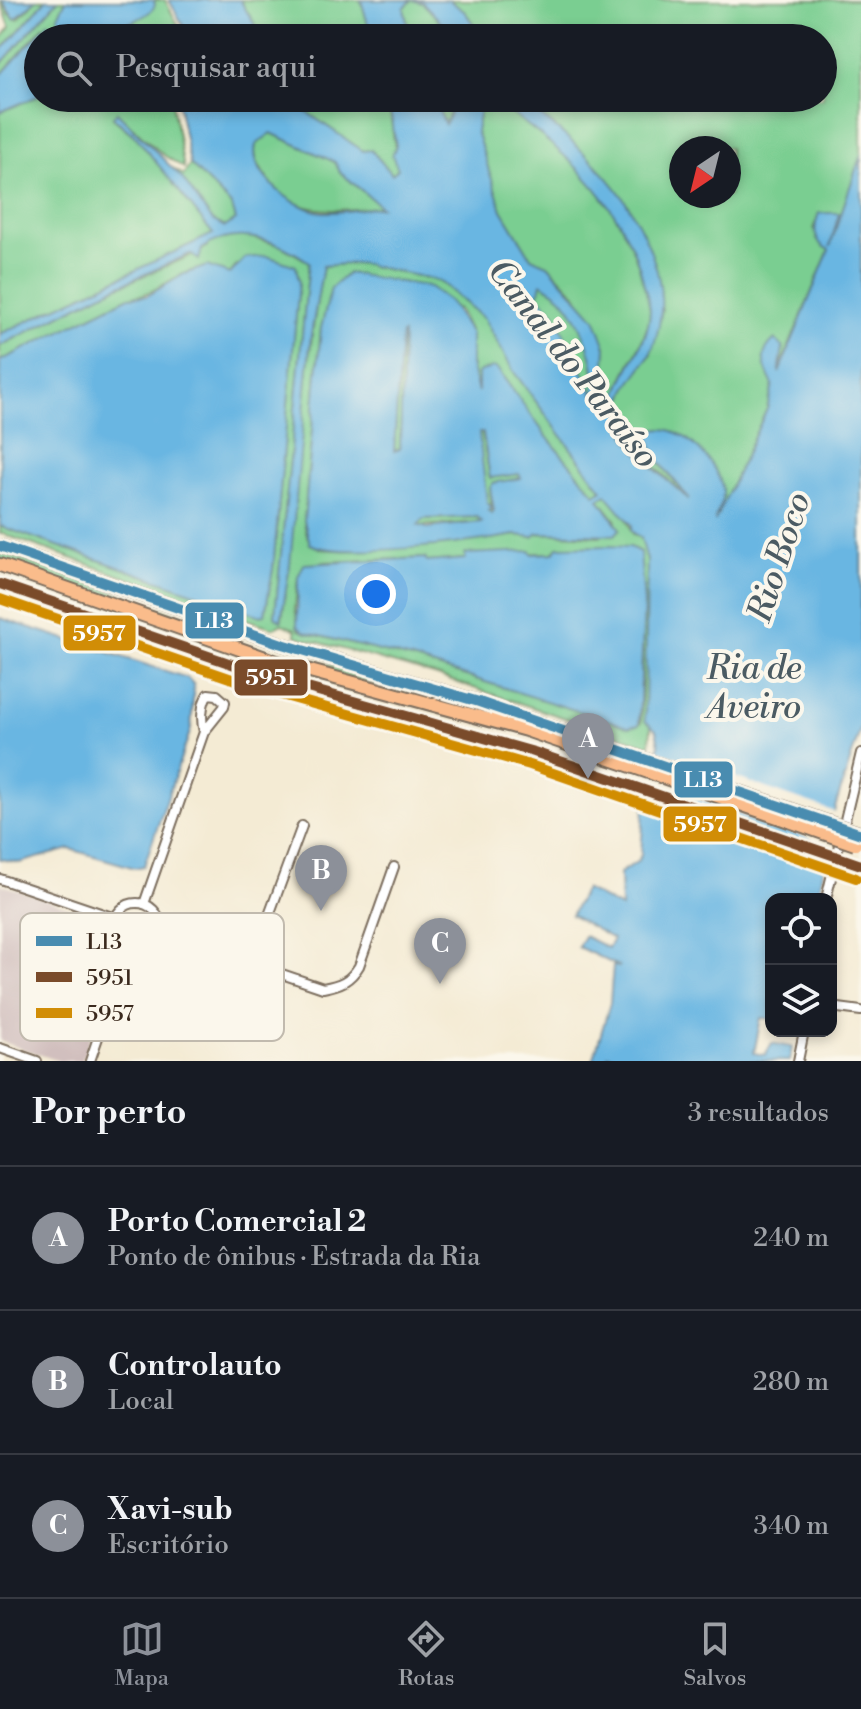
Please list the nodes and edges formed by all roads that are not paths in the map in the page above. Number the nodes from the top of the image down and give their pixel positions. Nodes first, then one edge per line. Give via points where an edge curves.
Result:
1 (0, 546) edge
2 (0, 565) edge
3 (0, 584) edge
4 (204, 732) dead end
5 (861, 753) edge
6 (636, 762) junction
7 (302, 826) dead end
8 (859, 840) edge
9 (861, 865) edge
10 (394, 867) dead end
11 (0, 879) edge
12 (827, 893) edge
13 (144, 904) junction
14 (100, 913) edge
15 (119, 913) edge
16 (153, 913) edge
17 (270, 913) edge
18 (284, 975) edge
19 (837, 1007) edge
20 (861, 1009) edge
21 (803, 1037) edge
22 (97, 1041) edge
23 (0, 1048) edge
24 (37, 1061) edge
25 (90, 1061) edge
26 (798, 1061) edge

1 - 6 highway via 282,644 479,702
2 - 6 highway via 277,662
3 - 9 street, bridge via 272,678 534,752
4 - 13 street
5 - 12 street
6 - 8 highway, bridge
7 - 17 street
10 - 18 street via 353,977 323,988
11 - 14 street
13 - 15 street via 124,906
13 - 16 street
19 - 20 street
21 - 26 street
22 - 25 street
23 - 24 street

